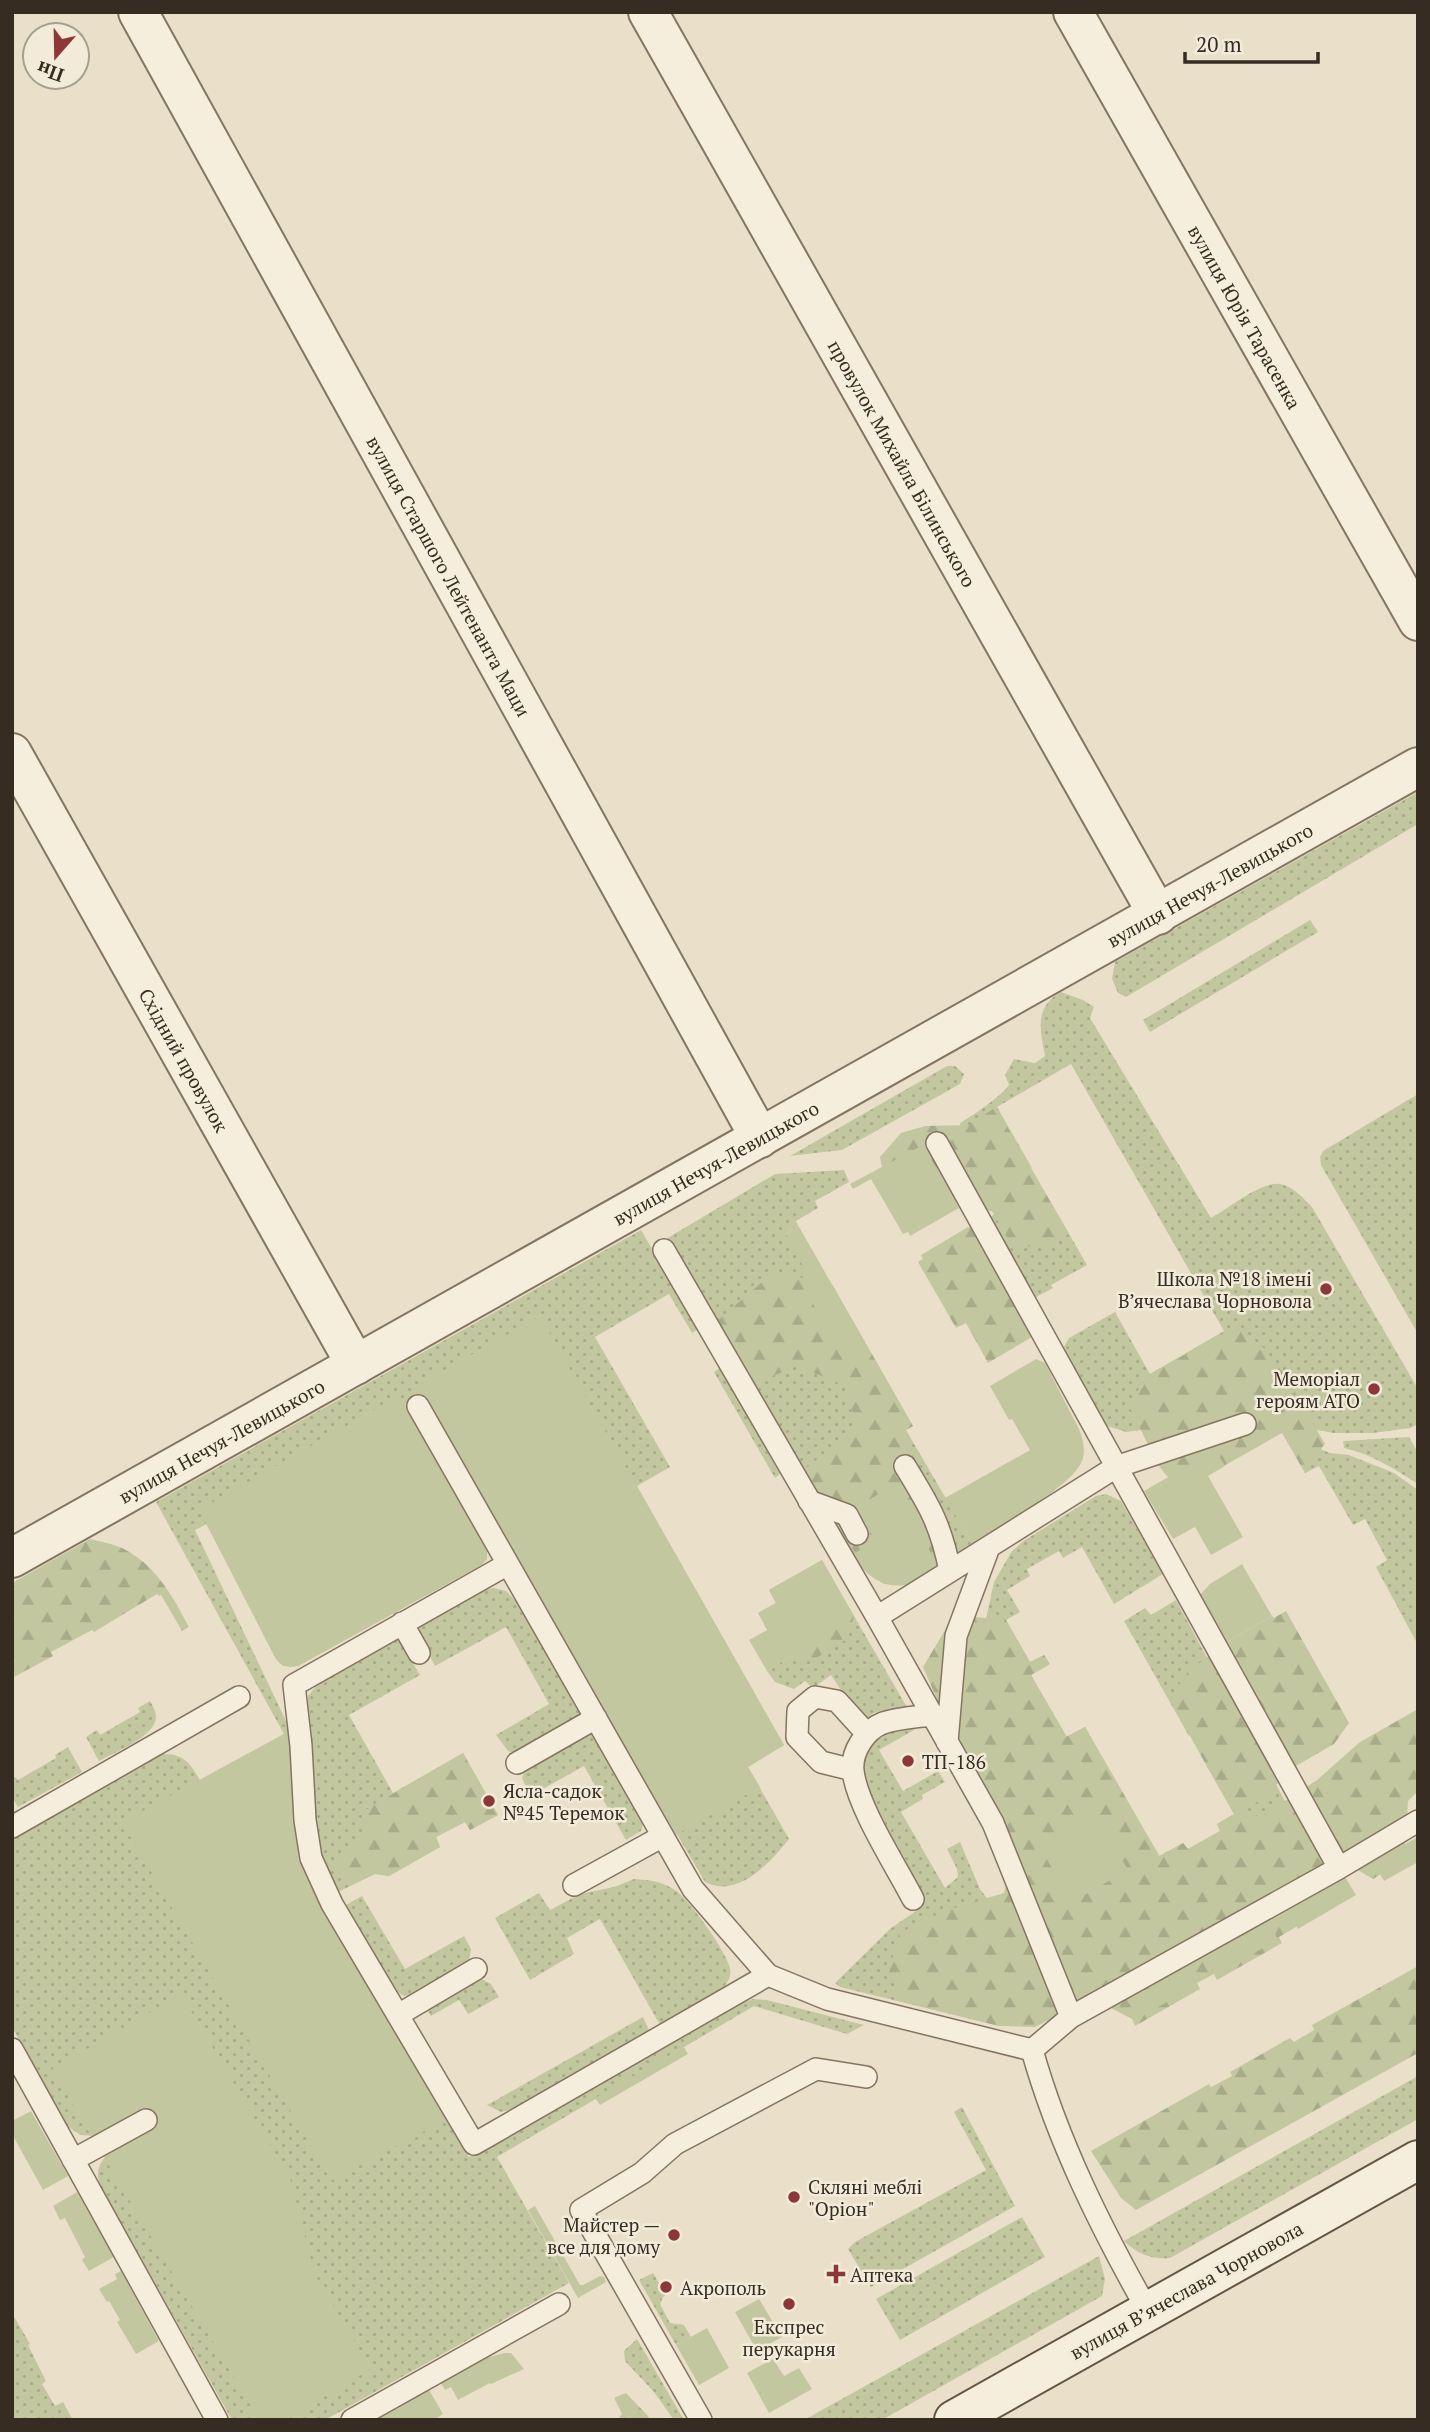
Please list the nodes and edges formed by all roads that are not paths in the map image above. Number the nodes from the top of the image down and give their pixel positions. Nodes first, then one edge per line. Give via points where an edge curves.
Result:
1 (138, 12) edge
2 (648, 12) edge
3 (1073, 12) edge
4 (1418, 621) edge
5 (12, 753) edge
6 (1418, 767) edge
7 (1158, 915) junction
8 (760, 1138) junction
9 (937, 1143) dead end
10 (664, 1250) dead end
11 (356, 1365) junction
12 (418, 1406) dead end
13 (1245, 1423) dead end
14 (905, 1466) dead end
15 (1116, 1467) junction
16 (809, 1501) junction
17 (857, 1534) dead end
18 (989, 1547) junction
19 (12, 1558) edge
20 (508, 1564) junction
21 (950, 1571) junction
22 (877, 1617) junction
23 (402, 1623) junction
24 (419, 1653) dead end
25 (239, 1697) dead end
26 (931, 1715) junction
27 (596, 1718) junction
28 (867, 1734) junction
29 (947, 1742) junction
30 (517, 1763) dead end
31 (853, 1770) junction
32 (1418, 1821) edge
33 (12, 1827) edge
34 (663, 1836) junction
35 (1339, 1868) junction
36 (574, 1885) dead end
37 (913, 1899) dead end
38 (476, 1969) dead end
39 (768, 1975) junction
40 (398, 2015) junction
41 (1070, 2017) junction
42 (12, 2049) edge
43 (1032, 2050) junction
44 (866, 2077) dead end
45 (146, 2120) dead end
46 (73, 2160) junction
47 (1418, 2160) edge
48 (559, 2304) dead end
49 (1148, 2311) junction
50 (217, 2420) edge
51 (352, 2420) edge
52 (701, 2420) edge
53 (954, 2420) edge

1 - 8 street, вулиця Старшого Лейтенанта Маци
2 - 7 street, провулок Михайла Білинського
3 - 4 street, вулиця Юрія Тарасенка
5 - 11 street, Східний провулок
6 - 7 street, вулиця Нечуя-Левицького
7 - 8 street, вулиця Нечуя-Левицького
8 - 11 street, вулиця Нечуя-Левицького
9 - 15 lane
10 - 16 lane
11 - 19 street, вулиця Нечуя-Левицького
12 - 20 lane
13 - 15 lane
14 - 21 lane via 933,1511
15 - 18 lane
15 - 35 lane
16 - 17 lane via 847,1515
16 - 22 lane
18 - 21 lane
18 - 29 lane via 956,1636
20 - 23 lane
20 - 27 lane
21 - 22 lane
22 - 26 lane
23 - 24 lane
23 - 40 lane via 294,1685 311,1858 332,1904
25 - 33 lane
26 - 28 lane via 882,1724
26 - 29 lane
27 - 30 lane
27 - 34 lane
28 - 31 lane via 856,1750
28 - 31 lane via 836,1701 815,1697 798,1711 797,1737 821,1762
29 - 41 lane via 993,1824
31 - 37 lane via 865,1808
32 - 35 lane
34 - 36 lane
34 - 39 lane via 693,1889
35 - 41 lane
38 - 40 lane
39 - 40 lane via 474,2144
39 - 43 lane via 827,1999
41 - 43 lane
42 - 46 lane
43 - 49 lane via 1079,2177
44 - 52 lane via 816,2069 675,2144 642,2174 581,2210
45 - 46 lane
46 - 50 lane
47 - 49 street, вулиця Вʼячеслава Чорновола
48 - 51 lane
49 - 53 street, вулиця Вʼячеслава Чорновола

